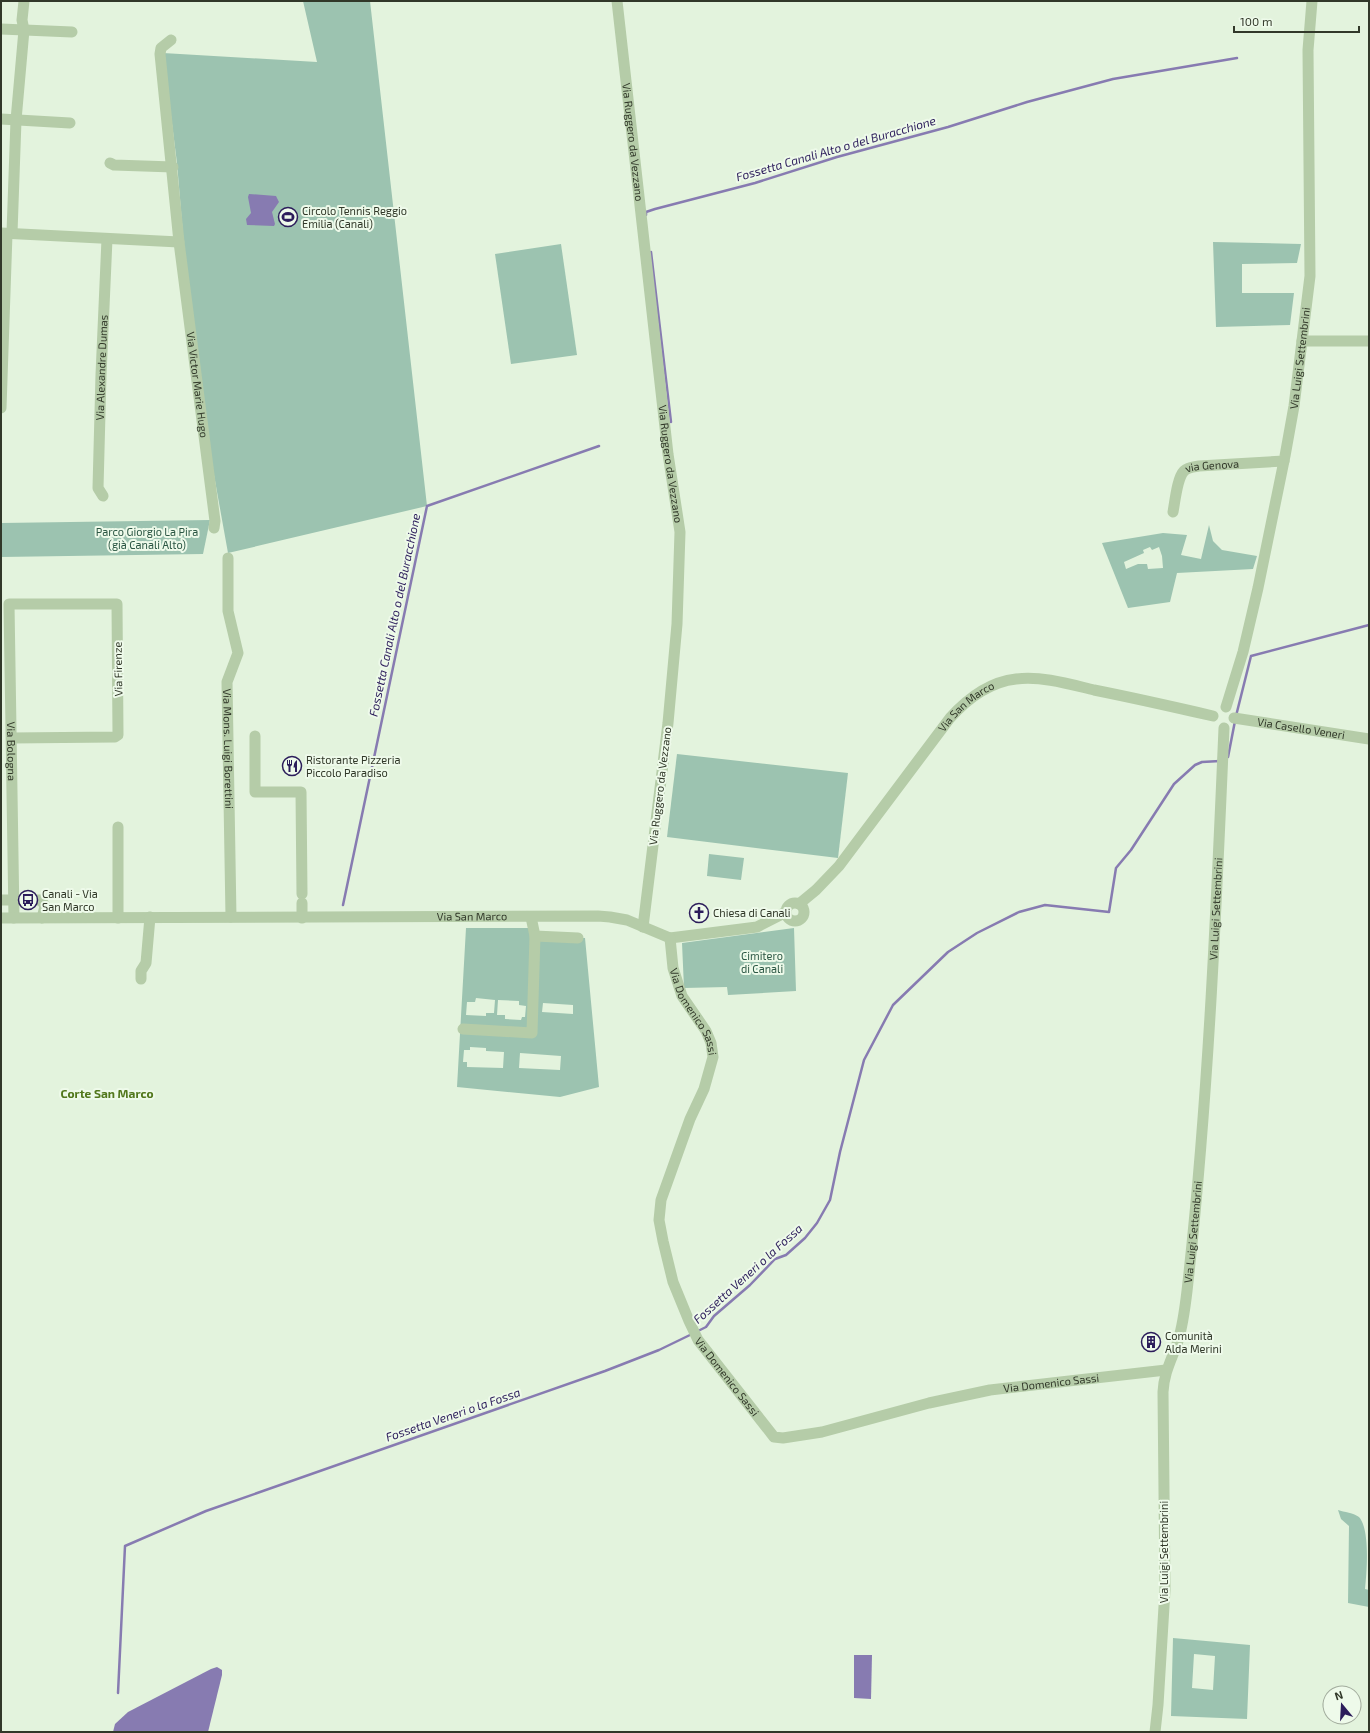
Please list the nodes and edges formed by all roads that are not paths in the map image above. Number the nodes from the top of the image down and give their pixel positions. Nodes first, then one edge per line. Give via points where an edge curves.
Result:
1 (24, 1) edge
2 (617, 1) edge
3 (1312, 1) edge
4 (1, 28) edge
5 (24, 30) junction
6 (72, 32) dead end
7 (171, 40) dead end
8 (1, 119) edge
9 (16, 120) junction
10 (70, 123) dead end
11 (110, 163) dead end
12 (173, 167) junction
13 (7, 233) edge
14 (107, 239) junction
15 (179, 242) junction
16 (1302, 341) junction
17 (1369, 341) edge
18 (1, 408) edge
19 (1284, 461) junction
20 (103, 496) dead end
21 (1173, 512) dead end
22 (214, 528) dead end
23 (228, 558) dead end
24 (10, 604) joint
25 (1226, 707) junction
26 (1213, 716) junction
27 (1236, 718) junction
28 (1224, 728) junction
29 (255, 736) dead end
30 (11, 738) junction
31 (1369, 739) edge
32 (118, 827) dead end
33 (1, 900) edge
34 (14, 900) junction
35 (801, 907) junction
36 (150, 917) junction
37 (231, 917) junction
38 (531, 917) junction
39 (789, 917) junction
40 (1, 918) edge
41 (14, 918) junction
42 (42, 918) junction
43 (118, 918) junction
44 (302, 918) junction
45 (643, 927) junction
46 (535, 936) junction
47 (578, 938) dead end
48 (670, 938) junction
49 (141, 979) dead end
50 (463, 1029) dead end
51 (1166, 1370) junction
52 (1155, 1732) edge

1 - 5 street
2 - 45 street, Via Ruggero da Vezzano via 668,454 680,532 677,624 668,724
3 - 16 street, Via Luigi Settembrini via 1308,50 1310,276
4 - 5 street
5 - 6 street
5 - 9 street
7 - 12 street, Via Victor Marie Hugo via 160,51
8 - 9 street
9 - 10 street
9 - 13 street
11 - 12 street
12 - 15 street, Via Victor Marie Hugo
13 - 14 street
13 - 18 street
14 - 15 street
14 - 20 street, Via Alexandre Dumas via 98,488
15 - 22 street, Via Victor Marie Hugo
16 - 17 street
16 - 19 street, Via Luigi Settembrini
19 - 21 street, via Genova via 1189,468 1181,476
19 - 25 street, Via Luigi Settembrini via 1246,638
23 - 37 street, Via Mons. Luigi Borettini via 228,611 238,653 227,682
24 - 30 street, Via Bologna
24 - 30 street, Via Firenze via 118,604 118,735
25 - 26 street via 1216,710
25 - 27 street
26 - 28 street via 1216,724
26 - 35 street, Via San Marco via 1047,680 1016,679 989,686 963,704 950,718 839,866
27 - 28 street via 1232,724
27 - 31 street, Via Casello Veneri
28 - 51 street, Via Luigi Settembrini via 1210,1030 1191,1247 1181,1333
29 - 44 street via 255,792 301,792
30 - 34 street, Via Bologna
32 - 43 street
33 - 34 street
34 - 41 street, Via Bologna
34 - 42 street via 41,900 45,906
35 - 39 street, Via San Marco via 790,905
35 - 39 street, Via San Marco via 802,919 797,921
36 - 37 street, Via San Marco
36 - 43 street, Via San Marco
36 - 49 street via 146,963 141,971
37 - 44 street, Via San Marco
38 - 44 street, Via San Marco
38 - 45 street, Via San Marco via 610,917
38 - 46 street
39 - 48 street, Via San Marco via 773,926
40 - 41 street, Via San Marco
41 - 42 street, Via San Marco
42 - 43 street, Via San Marco
45 - 48 street, Via San Marco
46 - 47 street
46 - 50 street via 532,1033
48 - 51 street, Via Domenico Sassi via 673,968 682,996 706,1031 713,1057 704,1089 690,1119 661,1200 659,1220 663,1241 673,1282 698,1340 774,1437 822,1432 990,1390
51 - 52 street, Via Luigi Settembrini via 1163,1398 1165,1590

